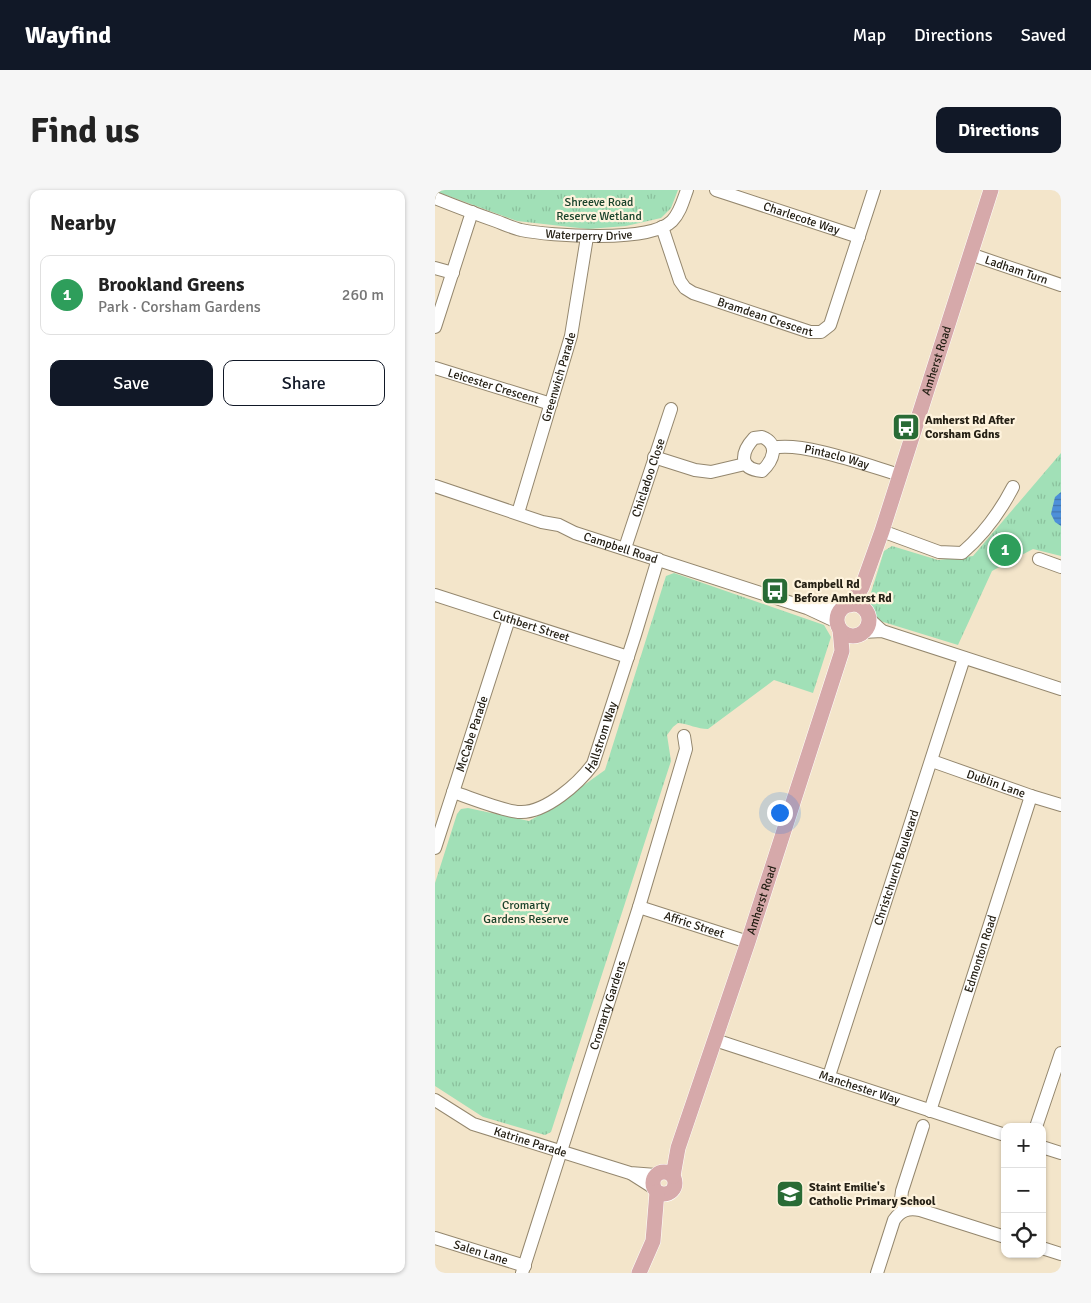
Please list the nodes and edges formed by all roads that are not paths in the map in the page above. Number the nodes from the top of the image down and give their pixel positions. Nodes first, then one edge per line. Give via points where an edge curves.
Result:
1 (687, 190) edge
2 (716, 190) edge
3 (874, 190) edge
4 (991, 190) edge
5 (435, 198) edge
6 (473, 212) junction
7 (662, 227) junction
8 (587, 237) junction
9 (859, 237) junction
10 (970, 254) junction
11 (435, 268) edge
12 (453, 273) junction
13 (1061, 285) edge
14 (435, 327) edge
15 (435, 368) edge
16 (551, 404) junction
17 (671, 409) dead end
18 (773, 448) junction
19 (654, 457) junction
20 (745, 464) junction
21 (900, 475) junction
22 (435, 486) edge
23 (1013, 487) dead end
24 (518, 513) junction
25 (882, 531) junction
26 (625, 548) junction
27 (658, 559) junction
28 (1039, 559) dead end
29 (1061, 567) edge
30 (435, 595) edge
31 (509, 619) junction
32 (853, 620) junction
33 (628, 657) junction
34 (964, 658) junction
35 (1061, 689) edge
36 (684, 736) dead end
37 (932, 761) junction
38 (453, 792) junction
39 (1031, 796) junction
40 (1061, 804) edge
41 (435, 848) edge
42 (639, 907) junction
43 (748, 942) junction
44 (715, 1040) junction
45 (1061, 1053) edge
46 (829, 1076) junction
47 (435, 1100) edge
48 (929, 1111) junction
49 (1037, 1123) edge
50 (923, 1126) dead end
51 (1001, 1134) edge
52 (1046, 1148) edge
53 (560, 1151) junction
54 (1061, 1153) edge
55 (661, 1183) junction
56 (905, 1210) junction
57 (1001, 1235) edge
58 (435, 1238) edge
59 (1046, 1249) edge
60 (1061, 1254) edge
61 (524, 1269) edge
62 (639, 1273) edge
63 (877, 1273) edge

1 - 7 street via 679,212
2 - 9 street, Charlecote Way
3 - 9 street, Bramdean Crescent
4 - 10 main road, Amherst Road
5 - 6 street, Waterperry Drive
6 - 8 street, Waterperry Drive via 520,230
6 - 12 street
7 - 8 street, Waterperry Drive
7 - 9 street, Bramdean Crescent via 681,281 693,294 810,332 821,332 830,325
8 - 16 street, Greenwich Parade via 571,336
10 - 13 street, Ladham Turn
10 - 21 main road, Amherst Road
11 - 12 street
12 - 14 street
15 - 16 street, Leicester Crescent
16 - 24 street, Greenwich Parade
17 - 19 street, Chicladoo Close
18 - 20 street via 772,459 762,471 753,470
18 - 20 street via 770,441 754,438 743,458
18 - 21 street, Pintaclo Way via 805,448
19 - 20 street via 711,472
19 - 26 street, Chicladoo Close
21 - 25 main road, Amherst Road
22 - 24 street, Campbell Road
23 - 25 street via 997,515 962,553 939,552
24 - 26 street, Campbell Road
25 - 32 main road, Amherst Road
26 - 27 street, Campbell Road
27 - 32 street, Campbell Road
27 - 33 street, Hallstrom Way
28 - 29 street
30 - 31 street, Cuthbert Street
31 - 33 street, Cuthbert Street
31 - 38 street, McCabe Parade
32 - 34 street, Campbell Road
32 - 43 main road, Amherst Road
33 - 38 street, Hallstrom Way via 593,764 563,794 530,812 518,812
34 - 35 street, Campbell Road
34 - 37 street, Christchurch Boulevard
36 - 42 street, Cromarty Gardens via 686,749
37 - 39 street, Dublin Lane
37 - 46 street, Christchurch Boulevard
38 - 41 street, McCabe Parade
39 - 40 street, Dublin Lane
39 - 48 street, Edmonton Road
42 - 43 street, Affric Street
42 - 53 street, Cromarty Gardens
43 - 44 main road, Amherst Road
44 - 46 street, Manchester Way
44 - 55 main road, Amherst Road via 678,1148
45 - 49 street
46 - 48 street, Manchester Way
47 - 53 street, Katrine Parade via 473,1124
48 - 51 street, Manchester Way
50 - 56 street via 902,1191
52 - 54 street
53 - 55 street, Katrine Parade
53 - 61 street, Cromarty Gardens
55 - 62 main road, Amherst Road via 653,1241
56 - 57 street via 920,1210
56 - 63 street via 894,1220
58 - 61 street, Salen Lane
59 - 60 street

